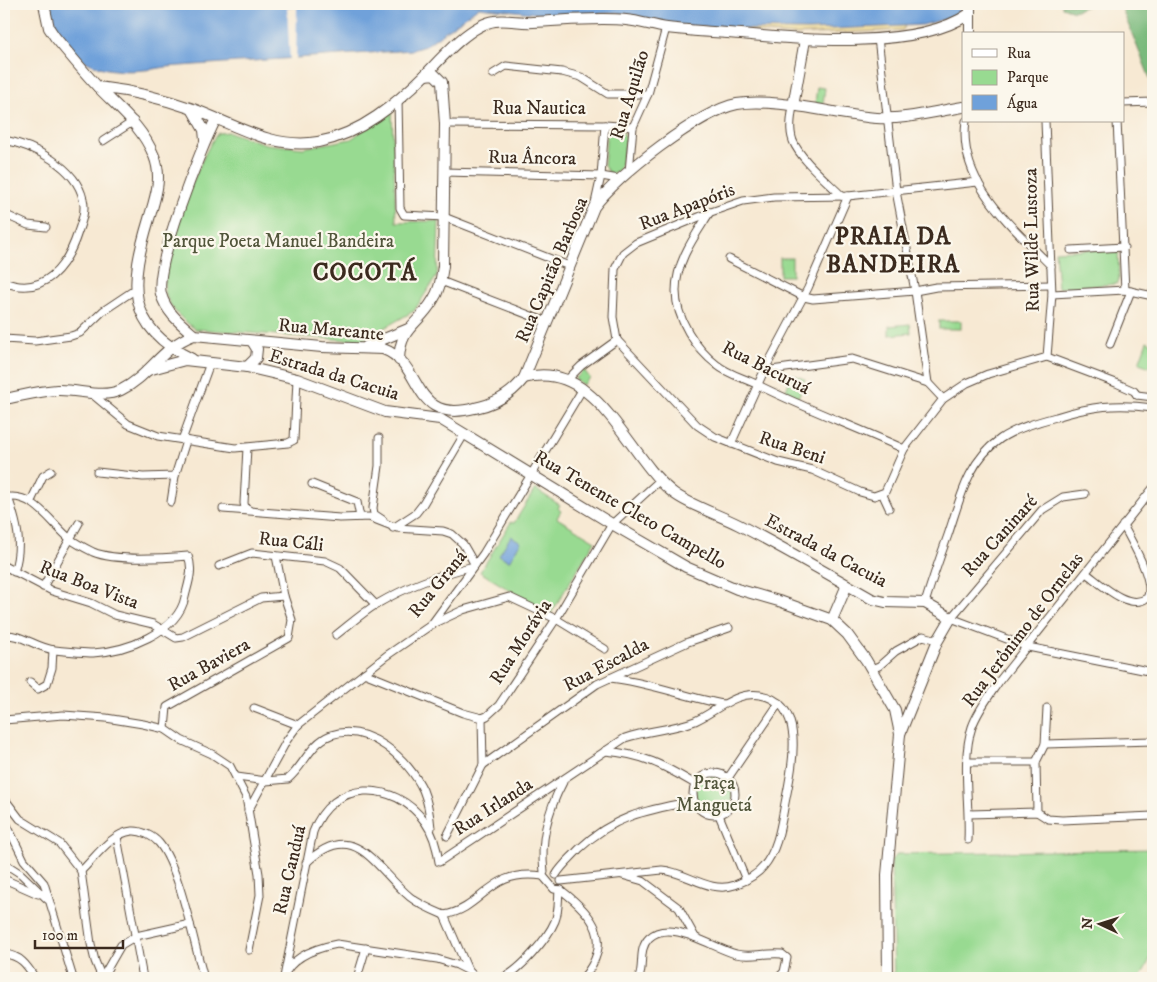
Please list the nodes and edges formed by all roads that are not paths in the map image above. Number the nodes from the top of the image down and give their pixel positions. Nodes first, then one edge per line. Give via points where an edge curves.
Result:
1 (44, 4) edge
2 (969, 9) edge
3 (951, 25) junction
4 (666, 28) junction
5 (967, 32) edge
6 (969, 32) edge
7 (878, 38) junction
8 (805, 40) junction
9 (493, 74) dead end
10 (425, 75) junction
11 (109, 92) junction
12 (141, 92) junction
13 (648, 94) junction
14 (398, 98) junction
15 (1153, 102) edge
16 (1124, 103) edge
17 (793, 106) junction
18 (962, 107) edge
19 (192, 109) junction
20 (124, 110) junction
21 (888, 118) junction
22 (216, 119) junction
23 (134, 121) junction
24 (966, 122) edge
25 (1046, 122) edge
26 (1117, 122) edge
27 (445, 124) junction
28 (605, 124) junction
29 (633, 127) junction
30 (4, 140) edge
31 (205, 140) junction
32 (103, 141) dead end
33 (444, 172) junction
34 (629, 172) junction
35 (601, 176) junction
36 (619, 179) junction
37 (978, 182) junction
38 (896, 191) junction
39 (845, 196) junction
40 (594, 207) junction
41 (711, 212) junction
42 (4, 214) edge
43 (444, 217) junction
44 (46, 227) dead end
45 (1124, 248) junction
46 (1072, 250) dead end
47 (729, 259) dead end
48 (569, 266) junction
49 (1051, 266) junction
50 (441, 281) junction
51 (4, 282) edge
52 (1051, 285) junction
53 (1128, 290) junction
54 (915, 291) junction
55 (136, 293) junction
56 (1052, 294) junction
57 (1153, 296) edge
58 (804, 297) junction
59 (547, 322) junction
60 (408, 329) junction
61 (194, 335) junction
62 (4, 339) edge
63 (617, 340) junction
64 (252, 341) junction
65 (1110, 344) dead end
66 (363, 347) junction
67 (171, 348) junction
68 (535, 353) junction
69 (1047, 357) junction
70 (399, 360) junction
71 (196, 361) junction
72 (210, 363) junction
73 (247, 367) junction
74 (144, 371) junction
75 (764, 371) junction
76 (548, 375) junction
77 (524, 378) junction
78 (297, 379) junction
79 (567, 380) junction
80 (928, 384) junction
81 (758, 385) junction
82 (582, 390) junction
83 (92, 393) junction
84 (1137, 395) junction
85 (1153, 397) edge
86 (427, 398) junction
87 (4, 399) edge
88 (943, 399) junction
89 (1138, 404) junction
90 (1153, 408) edge
91 (465, 411) junction
92 (420, 416) junction
93 (462, 431) junction
94 (379, 438) dead end
95 (184, 440) junction
96 (731, 444) junction
97 (247, 448) junction
98 (904, 449) junction
99 (51, 471) dead end
100 (97, 472) dead end
101 (531, 474) junction
102 (175, 476) junction
103 (660, 480) junction
104 (312, 484) dead end
105 (1153, 488) edge
106 (1085, 494) dead end
107 (883, 495) junction
108 (6, 497) edge
109 (31, 501) junction
110 (171, 502) dead end
111 (888, 508) dead end
112 (224, 509) dead end
113 (249, 510) junction
114 (360, 517) junction
115 (79, 523) dead end
116 (612, 524) junction
117 (1123, 525) junction
118 (390, 527) junction
119 (70, 539) junction
120 (276, 556) junction
121 (4, 566) edge
122 (218, 566) dead end
123 (475, 566) junction
124 (14, 572) junction
125 (1086, 573) junction
126 (847, 585) junction
127 (43, 587) junction
128 (284, 596) junction
129 (925, 603) junction
130 (376, 605) junction
131 (951, 618) junction
132 (556, 619) junction
133 (832, 620) junction
134 (431, 625) junction
135 (729, 628) dead end
136 (166, 632) junction
137 (4, 635) edge
138 (336, 635) dead end
139 (938, 640) junction
140 (1028, 647) junction
141 (605, 649) dead end
142 (53, 650) junction
143 (871, 669) junction
144 (1153, 672) edge
145 (364, 673) junction
146 (610, 678) junction
147 (30, 682) dead end
148 (779, 703) junction
149 (723, 704) junction
150 (254, 708) dead end
151 (1047, 708) dead end
152 (895, 710) junction
153 (908, 711) junction
154 (482, 718) junction
155 (7, 719) edge
156 (298, 725) junction
157 (164, 729) junction
158 (900, 734) junction
159 (1153, 741) edge
160 (1045, 744) junction
161 (605, 751) junction
162 (967, 762) junction
163 (1036, 762) junction
164 (483, 765) junction
165 (237, 778) junction
166 (728, 778) junction
167 (564, 779) junction
168 (266, 780) junction
169 (695, 784) junction
170 (4, 798) edge
171 (694, 801) junction
172 (248, 811) junction
173 (1037, 812) junction
174 (969, 814) junction
175 (719, 815) junction
176 (1153, 816) edge
177 (4, 819) edge
178 (431, 831) junction
179 (447, 836) dead end
180 (117, 837) junction
181 (968, 840) dead end
182 (438, 859) joint
183 (4, 863) edge
184 (306, 863) junction
185 (81, 871) junction
186 (618, 874) junction
187 (4, 879) edge
188 (746, 880) junction
189 (555, 881) junction
190 (47, 900) junction
191 (444, 915) junction
192 (190, 924) junction
193 (136, 936) junction
194 (695, 937) junction
195 (366, 948) junction
196 (249, 950) dead end
197 (4, 954) edge
198 (468, 971) junction
199 (284, 975) edge
200 (35, 978) edge
201 (72, 978) edge
202 (102, 978) edge
203 (142, 978) edge
204 (204, 978) edge
205 (357, 978) edge
206 (476, 978) edge
207 (502, 978) edge
208 (583, 978) edge
209 (639, 978) edge
210 (778, 978) edge
211 (888, 978) edge

1 - 11 main road via 52,33 98,87
2 - 3 main road
2 - 6 main road
3 - 5 main road
3 - 7 main road
4 - 8 main road
4 - 10 main road via 629,20 498,20 451,48
4 - 13 street, Rua Aquilão
7 - 8 main road
7 - 21 street
8 - 17 main road
9 - 13 street via 506,66 554,71 581,77 608,94
10 - 14 main road
10 - 27 main road via 434,74 442,82
11 - 12 main road
11 - 20 main road
12 - 19 main road
12 - 20 main road via 128,97
13 - 29 street, Rua Aquilão
14 - 22 main road via 358,129 318,142 296,143 262,138
14 - 43 street via 402,212 408,216
15 - 16 street
17 - 21 main road, Rua Capitão Barbosa
17 - 34 main road, Rua Capitão Barbosa via 761,103 724,108 670,141
17 - 39 street via 793,141
18 - 21 main road, Rua Capitão Barbosa
19 - 22 main road
19 - 31 main road via 204,130
20 - 23 main road
21 - 38 street
22 - 31 main road
23 - 32 street
23 - 55 main road via 154,156 158,181 137,256
24 - 37 street via 966,152
25 - 49 street, Rua Wilde Lustoza
26 - 45 street
27 - 28 street, Rua Nautica
27 - 33 main road
28 - 29 street, Rua Nautica
28 - 35 street
29 - 34 street, Rua Aquilão
30 - 51 street via 62,167 79,187 84,208 72,248 52,278 40,284 21,286
31 - 61 main road via 167,248 160,279 167,307
33 - 35 street, Rua Âncora
33 - 43 main road
34 - 36 main road, Rua Capitão Barbosa
35 - 36 street, Rua Âncora
35 - 40 street
36 - 40 main road, Rua Capitão Barbosa
37 - 38 street, Rua Apapóris
37 - 49 street via 1000,212
38 - 39 street, Rua Apapóris
38 - 54 street
39 - 41 street, Rua Apapóris via 757,199
39 - 58 street
40 - 48 main road, Rua Capitão Barbosa
41 - 63 street, Rua Apapóris via 636,244 623,253 615,269 614,283
41 - 81 street, Rua Bacuruá via 692,240 681,265 677,304 682,320 706,355 718,366
42 - 44 street via 28,225
43 - 48 street
43 - 50 main road
45 - 46 street
45 - 53 street
47 - 58 street
48 - 59 main road, Rua Capitão Barbosa
49 - 52 street, Rua Wilde Lustoza
50 - 59 street
50 - 60 main road via 429,307
52 - 54 street via 936,287
52 - 56 street, Rua Wilde Lustoza
53 - 56 street
53 - 57 street
53 - 65 street
54 - 58 street via 823,299
54 - 80 street
55 - 62 street via 103,311 80,333 35,341
55 - 67 main road via 144,319
56 - 69 street, Rua Wilde Lustoza
58 - 75 street
59 - 68 main road, Rua Capitão Barbosa
60 - 66 main road
60 - 70 main road via 401,341
61 - 64 main road, Rua Mareante
61 - 67 main road
63 - 79 street
63 - 96 street, Rua Beni via 698,425
64 - 66 main road, Rua Mareante
64 - 73 main road via 257,354
66 - 70 main road, Rua Mareante via 388,351
67 - 71 main road
67 - 74 main road
68 - 76 main road via 539,365
68 - 77 main road, Rua Capitão Barbosa
69 - 84 street via 1116,383
69 - 88 street via 988,374
70 - 86 main road, Rua Mareante
71 - 72 main road, Estrada da Cacuia
71 - 74 main road via 179,361
72 - 73 main road, Estrada da Cacuia
72 - 95 street
73 - 78 main road, Estrada da Cacuia
74 - 83 main road via 123,389 107,394
75 - 80 street via 852,360
75 - 81 street
76 - 77 main road, Estrada da Cacuia
76 - 79 main road, Estrada da Cacuia
77 - 91 main road, Rua Capitão Barbosa via 505,397
78 - 92 main road, Estrada da Cacuia via 385,412
78 - 97 street via 294,440
79 - 82 main road, Estrada da Cacuia
80 - 88 street
81 - 96 street
81 - 98 street, Rua Bacuruá
82 - 101 street, Rua Graná
82 - 103 main road, Estrada da Cacuia via 622,431
83 - 87 main road via 57,390
83 - 95 street via 135,428
84 - 85 street
84 - 89 street
86 - 91 main road, Rua Mareante via 442,410
86 - 92 main road via 426,410
88 - 98 street
89 - 90 street
89 - 129 street via 1098,406 1043,420 1009,434 985,452 960,493
91 - 93 main road via 458,420
92 - 93 main road, Estrada da Cacuia via 440,419
93 - 101 main road, Rua Tenente Cleto Campello
93 - 118 street via 423,504 416,513
94 - 118 street via 373,508 374,514
95 - 97 street
95 - 102 street
96 - 107 street, Rua Beni via 778,462 812,470 860,492
97 - 113 street via 244,503
98 - 107 street
99 - 109 street via 43,476
100 - 102 street via 143,477
101 - 116 main road, Rua Tenente Cleto Campello
101 - 123 street, Rua Graná
102 - 110 street
103 - 116 street, Rua Morávia
103 - 126 main road, Estrada da Cacuia via 672,492
104 - 114 street via 357,502
105 - 117 street, Rua Jerônimo de Ornelas
106 - 131 street, Rua Caninaré via 1063,497 1042,510
107 - 111 street
108 - 109 street
108 - 124 street via 19,536 19,556
109 - 119 street
112 - 113 street
113 - 114 street
114 - 118 street via 369,517
115 - 119 street
116 - 132 street, Rua Morávia
116 - 133 main road, Rua Tenente Cleto Campello via 712,580
117 - 125 street, Rua Jerônimo de Ornelas
117 - 125 street via 1141,560 1150,589 1148,598 1137,602 1129,600
118 - 123 street via 450,533 463,544
119 - 127 street
119 - 136 street via 102,555 133,558 188,556 191,566 184,604
120 - 122 street, Rua Cáli via 252,553
120 - 128 street, Rua Baviera
120 - 130 street, Rua Cáli via 334,564
121 - 124 street, Rua Boa Vista
123 - 130 street via 450,572
123 - 134 street, Rua Graná
124 - 127 street, Rua Boa Vista
125 - 140 street, Rua Jerônimo de Ornelas
126 - 129 main road, Estrada da Cacuia via 872,599 885,602
126 - 133 main road
127 - 136 street, Rua Boa Vista via 115,615 153,624
128 - 136 street via 261,598 183,637 176,638
128 - 157 street, Rua Baviera via 292,620 289,638 168,707
129 - 131 main road, Estrada da Cacuia
130 - 138 street
131 - 139 main road
131 - 140 street
132 - 134 street via 509,597 463,610
132 - 141 street
132 - 154 street, Rua Morávia via 499,705
133 - 143 main road, Rua Tenente Cleto Campello via 847,634
134 - 145 street, Rua Graná
135 - 146 street, Rua Escalda via 688,642
136 - 142 street via 99,652
137 - 142 street via 22,637
139 - 143 street via 923,636
139 - 153 main road
140 - 144 street
140 - 162 street, Rua Jerônimo de Ornelas via 980,710 969,736
142 - 147 street via 47,684 38,689
143 - 152 main road, Rua Tenente Cleto Campello
145 - 154 street
145 - 156 street, Rua Graná
146 - 149 street via 636,680
146 - 164 street, Rua Escalda via 572,700
148 - 149 street, Rua Irlanda via 760,695 743,696
148 - 166 street
148 - 188 street via 794,733 795,755 778,838 763,868
149 - 161 street, Rua Irlanda via 694,721 625,738
150 - 156 street
151 - 160 street
152 - 153 main road
152 - 158 main road, Rua Tenente Cleto Campello
153 - 158 main road
154 - 164 street
155 - 157 street via 90,716
156 - 168 street, Rua Graná
157 - 165 street via 222,760 233,769
158 - 211 main road via 887,875
159 - 160 street
160 - 163 street
161 - 167 street, Rua Irlanda
161 - 169 street via 644,757
162 - 163 street
162 - 174 street, Rua Jerônimo de Ornelas
163 - 173 street
164 - 179 street
165 - 168 street
165 - 172 street via 246,797
166 - 169 street via 710,773
166 - 175 street via 734,789 734,802
167 - 182 street, Rua Irlanda
167 - 189 street via 546,822
168 - 172 street, Rua Graná
168 - 178 street via 288,779 309,752 331,735 352,734 370,738 392,750 415,776 427,802
169 - 171 street
170 - 185 street via 20,819 58,843
171 - 175 street via 707,814
171 - 189 street via 639,812 609,825 560,868
172 - 196 street via 260,895
173 - 174 street
173 - 176 street via 1048,819 1062,820
174 - 181 street, Rua Jerônimo de Ornelas
175 - 188 street
177 - 190 street via 24,860 44,884
178 - 182 street, Rua Canduá
178 - 184 street, Rua Canduá via 410,807 390,795 371,790 350,793 334,801 322,814
180 - 185 street
180 - 192 street via 140,831 159,843 172,867
180 - 193 street
183 - 190 street via 21,874
184 - 191 street via 333,845 352,844 370,856 411,897
184 - 199 street, Rua Canduá
185 - 202 street via 93,952
186 - 188 street via 670,871 708,886 724,887
186 - 189 street
186 - 194 street via 643,881 679,908
187 - 190 street
189 - 191 street via 534,875 509,877 458,910
189 - 207 street via 557,914 548,933 523,962
189 - 208 street via 588,912 599,939 596,959
190 - 201 street
191 - 198 street
192 - 193 street
192 - 204 street
193 - 202 street via 118,948
193 - 203 street
194 - 209 street via 668,932 649,938 643,946
194 - 210 street via 736,954 782,954 787,963
195 - 198 street via 437,959
195 - 199 street via 348,944 322,947 302,955
195 - 205 street
197 - 200 street via 12,954 26,963
198 - 206 street

